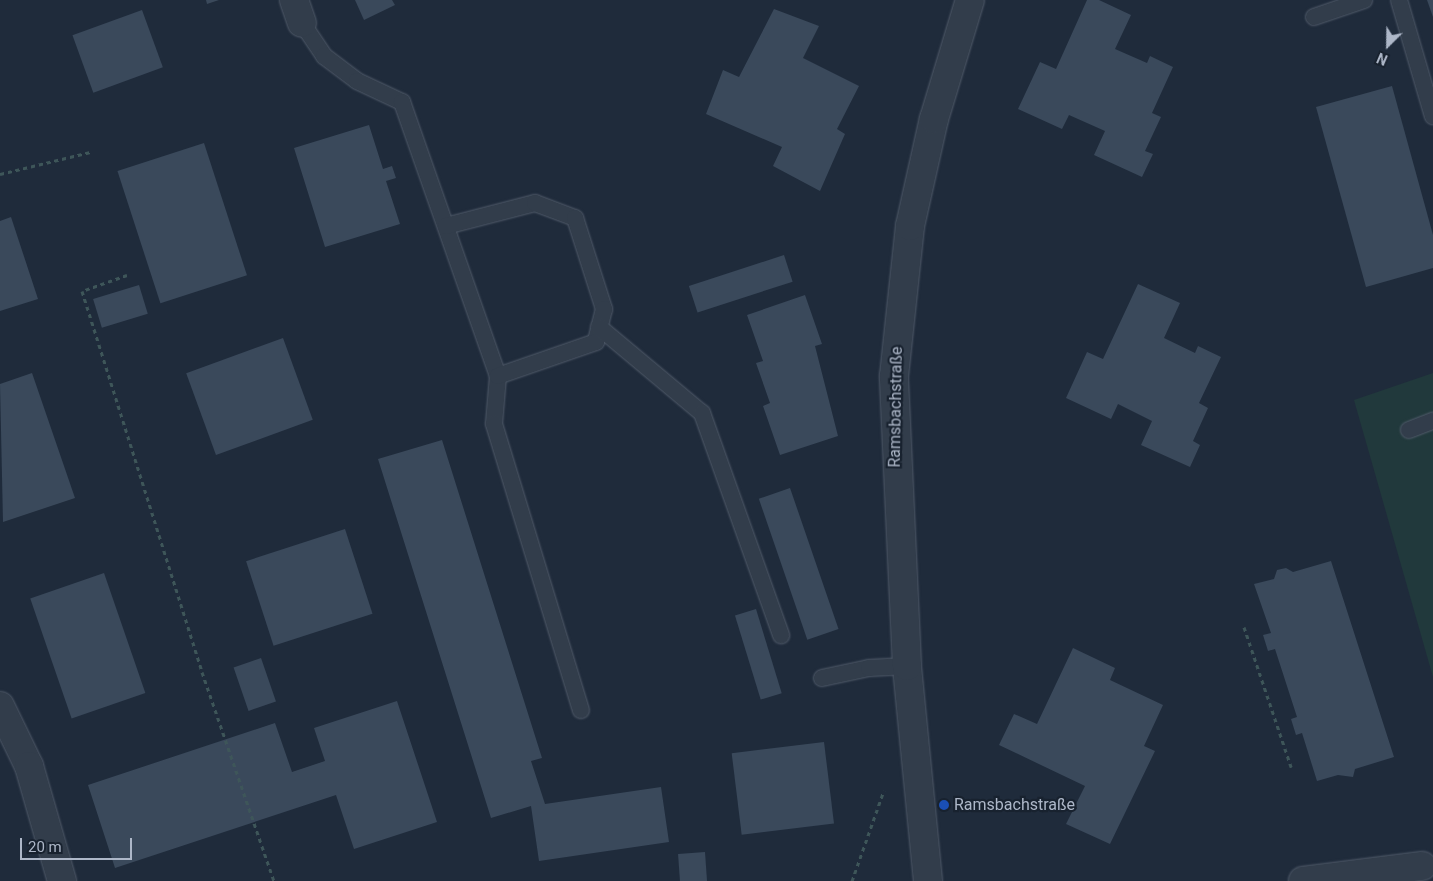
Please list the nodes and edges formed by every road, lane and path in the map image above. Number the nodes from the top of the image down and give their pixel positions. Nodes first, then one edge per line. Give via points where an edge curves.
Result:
1 (970, 0) edge
2 (1364, 0) edge
3 (1398, 0) edge
4 (298, 11) edge
5 (1314, 17) dead end
6 (1433, 116) edge
7 (90, 152) dead end
8 (0, 174) edge
9 (446, 226) junction
10 (127, 276) dead end
11 (599, 327) junction
12 (498, 376) junction
13 (1433, 421) edge
14 (1409, 430) dead end
15 (1244, 627) dead end
16 (781, 635) dead end
17 (907, 666) junction
18 (822, 678) dead end
19 (0, 706) edge
20 (581, 710) dead end
21 (1291, 767) dead end
22 (917, 779) junction
23 (1422, 866) dead end
24 (62, 881) edge
25 (274, 881) edge
26 (852, 881) edge
27 (928, 881) edge
28 (1303, 881) edge

1 - 17 street, Ramsbachstraße via 934,119 910,226 900,302 893,433
2 - 5 lane
3 - 6 lane
4 - 9 lane via 324,56 357,81 402,102
7 - 8 path
9 - 11 lane via 535,203 575,218 604,309
9 - 12 lane
10 - 25 path via 82,291 202,672
11 - 12 lane via 596,342
11 - 16 lane via 702,413
12 - 20 lane via 494,424
13 - 14 lane
15 - 21 path
17 - 18 lane via 869,668
17 - 22 street, Ramsbachstraße
19 - 24 street via 28,766
22 - 26 path via 885,786
22 - 27 street, Ramsbachstraße
23 - 28 street

